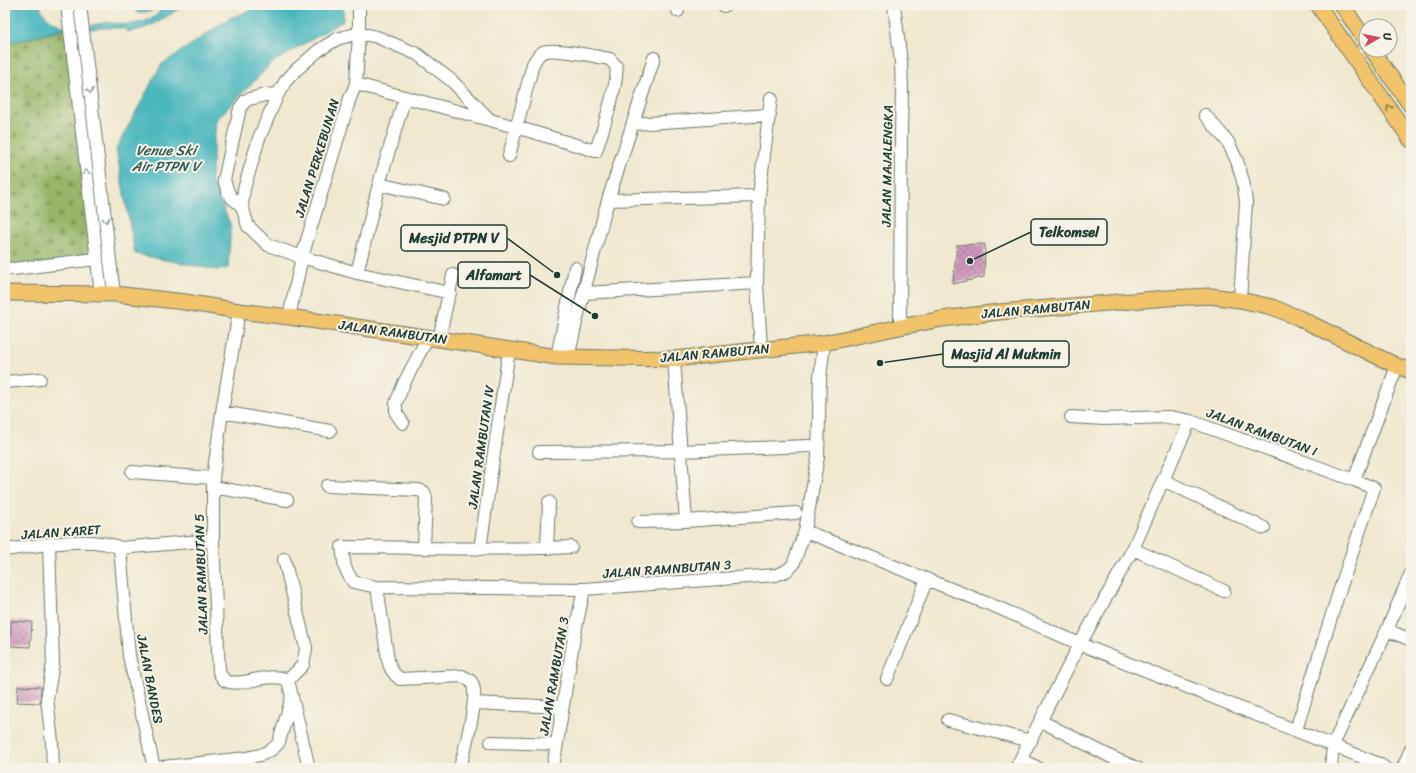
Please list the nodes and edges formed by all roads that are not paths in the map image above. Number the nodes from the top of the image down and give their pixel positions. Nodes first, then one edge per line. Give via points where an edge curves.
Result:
1 (67, 5) edge
2 (80, 5) edge
3 (359, 5) edge
4 (894, 5) edge
5 (1318, 5) edge
6 (1342, 5) edge
7 (1353, 23) junction
8 (1358, 30) edge
9 (359, 33) junction
10 (1337, 34) junction
11 (654, 58) dead end
12 (1378, 58) edge
13 (87, 68) junction
14 (75, 70) junction
15 (356, 84) junction
16 (278, 94) junction
17 (405, 97) junction
18 (1409, 97) edge
19 (771, 98) dead end
20 (770, 115) junction
21 (1205, 115) dead end
22 (490, 120) junction
23 (633, 124) junction
24 (516, 127) junction
25 (1411, 140) edge
26 (509, 156) dead end
27 (379, 184) junction
28 (759, 196) junction
29 (444, 199) dead end
30 (608, 200) junction
31 (242, 206) junction
32 (302, 257) junction
33 (96, 259) junction
34 (5, 268) edge
35 (576, 268) dead end
36 (357, 273) junction
37 (453, 274) dead end
38 (757, 283) junction
39 (5, 293) edge
40 (450, 293) junction
41 (584, 293) junction
42 (108, 294) junction
43 (1240, 300) junction
44 (238, 311) junction
45 (288, 317) junction
46 (900, 327) junction
47 (434, 338) junction
48 (824, 343) junction
49 (761, 349) junction
50 (509, 350) junction
51 (562, 358) junction
52 (674, 359) junction
53 (1404, 368) edge
54 (40, 379) dead end
55 (5, 382) edge
56 (222, 412) junction
57 (1071, 417) dead end
58 (1190, 421) junction
59 (403, 423) dead end
60 (330, 431) dead end
61 (809, 446) dead end
62 (680, 450) junction
63 (539, 452) dead end
64 (132, 472) dead end
65 (1163, 480) junction
66 (1354, 480) junction
67 (213, 483) junction
68 (327, 486) dead end
69 (287, 500) dead end
70 (549, 502) dead end
71 (796, 513) dead end
72 (638, 522) dead end
73 (686, 522) junction
74 (1264, 528) dead end
75 (805, 532) junction
76 (213, 540) junction
77 (49, 544) junction
78 (424, 547) junction
79 (571, 547) dead end
80 (120, 548) junction
81 (547, 548) junction
82 (480, 549) junction
83 (1133, 549) junction
84 (5, 550) edge
85 (284, 559) dead end
86 (1411, 573) edge
87 (927, 579) junction
88 (377, 587) junction
89 (584, 589) junction
90 (1224, 591) dead end
91 (1387, 630) junction
92 (1411, 640) edge
93 (1080, 644) junction
94 (887, 679) dead end
95 (288, 680) junction
96 (291, 699) junction
97 (474, 702) junction
98 (562, 707) junction
99 (948, 720) dead end
100 (1041, 721) junction
101 (1296, 730) junction
102 (1030, 741) junction
103 (491, 742) dead end
104 (556, 744) junction
105 (1333, 745) junction
106 (1411, 749) edge
107 (1019, 763) edge
108 (1381, 767) edge
109 (52, 768) edge
110 (154, 768) edge
111 (309, 768) edge
112 (460, 768) edge
113 (553, 768) edge
114 (1038, 768) edge
115 (1137, 768) edge
116 (1331, 768) edge
117 (1403, 768) edge

1 - 14 street
2 - 13 street
3 - 9 street, JALAN PERKEBUNAN
4 - 46 street, JALAN MAJALENGKA via 902,92
5 - 10 main road
6 - 7 main road
7 - 8 main road
7 - 10 main road
9 - 15 street, JALAN PERKEBUNAN
9 - 16 street via 337,39 319,50 296,70
9 - 22 street via 417,54 452,81
25 -> 10 main road
11 - 23 street
12 - 18 main road
13 - 14 street
13 -> 42 street
33 -> 14 street
15 - 17 street
15 - 32 street, JALAN PERKEBUNAN
16 - 31 street via 259,138 244,189
16 - 31 street via 265,94 246,100 240,108 224,180 232,198
17 - 22 street
17 - 27 street
19 - 20 street
20 - 23 street
20 - 28 street
21 - 43 street via 1228,142 1238,161 1243,181 1246,202
22 - 24 street
23 - 30 street
24 - 24 street via 533,64 542,52 554,51 610,59 616,66 611,100 596,151
24 - 26 street
27 - 29 street
27 - 36 street
28 - 30 street
28 - 38 street
30 - 41 street
31 - 32 street via 248,226 263,241
32 - 36 street
32 - 45 street, JALAN PERKEBUNAN
33 - 34 street
33 - 42 street
35 - 51 street
36 - 40 street
37 - 40 street
38 - 41 street
38 - 49 street
39 - 42 main road, JALAN RAMBUTAN
40 - 47 street
41 - 51 street
42 - 44 main road, JALAN RAMBUTAN via 185,302
43 - 46 main road, JALAN RAMBUTAN via 1210,296 1168,298 999,312
43 - 53 main road, JALAN RAMBUTAN via 1272,307 1299,318
44 - 45 main road, JALAN RAMBUTAN
44 - 56 street, JALAN RAMBUTAN 5
45 - 47 main road, JALAN RAMBUTAN
46 - 48 main road, JALAN RAMBUTAN
47 - 50 main road, JALAN RAMBUTAN
47 - 59 street via 404,383 396,403 396,413
48 - 49 main road, JALAN RAMBUTAN
48 - 75 street, JALAN RAMNBUTAN 3 via 820,377 818,457
49 - 52 main road, JALAN RAMBUTAN
50 - 51 main road, JALAN RAMBUTAN
50 - 82 street, JALAN RAMBUTAN IV
51 - 52 main road, JALAN RAMBUTAN
52 - 62 street
53 - 66 street
54 - 55 street
56 - 60 street
56 - 67 street, JALAN RAMBUTAN 5
57 - 58 street via 1169,417
58 - 65 street, JALAN RAMBUTAN I
58 - 66 street, JALAN RAMBUTAN I
61 - 62 street
62 - 63 street
62 - 73 street
64 - 67 street
65 - 74 street
65 - 83 street, JALAN RAMBUTAN I
66 - 101 street, JALAN RAMBUTAN I via 1374,488
67 - 69 street
67 - 76 street, JALAN RAMBUTAN 5
68 - 78 street via 424,492
70 - 81 street
71 - 73 street
72 - 73 street
75 - 87 street
75 - 89 street, JALAN RAMNBUTAN 3 via 793,565 776,575
76 - 80 street, JALAN KARET
76 - 95 street, JALAN RAMBUTAN 5 via 219,672 223,679 232,683 272,676
77 - 80 street, JALAN KARET via 99,542
77 - 84 street, JALAN KARET
77 - 109 street via 53,663 47,700
78 - 82 street
78 - 88 street, JALAN RAMNBUTAN 3 via 342,547 345,568 353,582
79 - 81 street
80 - 110 street, JALAN BANDES via 129,656
81 - 82 street
83 - 90 street
83 - 93 street, JALAN RAMBUTAN I
85 - 95 street via 306,648 302,664
86 - 91 street
87 - 93 street
87 - 94 street
88 - 89 street, JALAN RAMNBUTAN 3
88 - 97 street via 388,660 395,675 400,679 462,676 473,684
89 - 98 street, JALAN RAMBUTAN 3
91 - 92 street
91 - 105 street
93 - 100 street, JALAN RAMBUTAN I
93 - 101 street
95 - 96 street
96 - 110 street via 280,742 267,752 247,758
96 - 111 street
97 - 98 street
97 - 112 street
98 - 104 street, JALAN RAMBUTAN 3
99 - 102 street
100 - 102 street, JALAN RAMBUTAN I
100 - 115 street
101 - 105 street
102 - 107 street, JALAN RAMBUTAN I
103 - 104 street
104 - 113 street, JALAN RAMBUTAN 3
105 - 108 street
105 - 116 street
106 - 117 street
107 - 114 street

